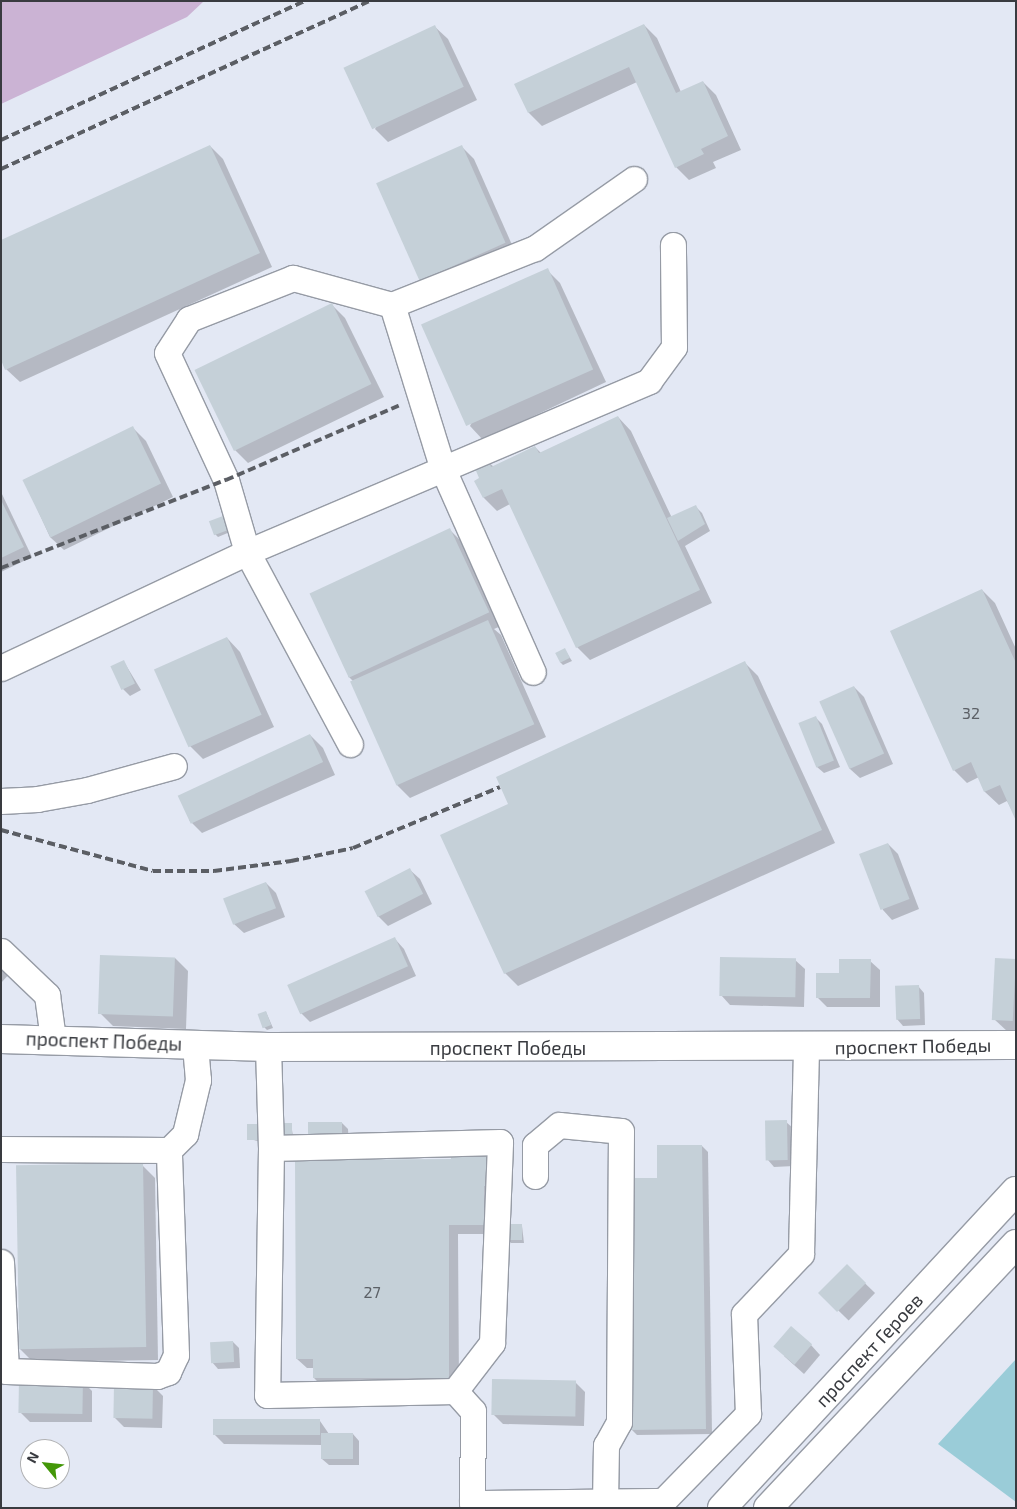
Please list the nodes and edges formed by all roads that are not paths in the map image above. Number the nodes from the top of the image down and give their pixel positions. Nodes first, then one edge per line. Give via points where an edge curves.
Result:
1 (634, 179) dead end
2 (673, 245) dead end
3 (392, 305) junction
4 (442, 467) junction
5 (247, 552) junction
6 (1, 668) edge
7 (533, 672) dead end
8 (350, 744) dead end
9 (174, 766) dead end
10 (1, 802) edge
11 (1, 951) edge
12 (1, 1039) edge
13 (52, 1039) junction
14 (1016, 1045) edge
15 (196, 1052) junction
16 (1, 1056) edge
17 (269, 1056) junction
18 (805, 1056) junction
19 (1016, 1064) edge
20 (271, 1148) junction
21 (1, 1149) edge
22 (169, 1150) junction
23 (535, 1176) dead end
24 (1016, 1191) edge
25 (1016, 1244) edge
26 (1, 1262) edge
27 (455, 1391) junction
28 (605, 1500) junction
29 (722, 1508) edge
30 (768, 1508) edge

1 - 3 lane via 535,248
2 - 4 lane via 674,347 649,381
3 - 4 lane
3 - 5 lane via 294,278 189,319 167,353 226,480
4 - 5 lane
4 - 7 lane
5 - 6 lane
5 - 8 lane
9 - 10 lane via 87,790
11 - 13 lane via 47,995
12 - 13 main road, проспект Победы
13 - 15 main road, проспект Победы
14 - 18 main road, проспект Победы
15 - 16 main road, проспект Победы
15 - 17 main road, проспект Победы
15 - 22 lane via 198,1080 185,1134
17 - 18 main road, проспект Победы
17 - 20 lane
18 - 19 main road, проспект Победы
18 - 28 lane via 801,1254 744,1314 748,1414 663,1501
20 - 27 lane via 267,1395
20 - 27 lane via 500,1142 492,1343
21 - 22 lane
22 - 26 lane via 176,1355 168,1372 157,1376 6,1371
23 - 28 lane via 534,1145 560,1125 621,1131 619,1422 606,1445
24 - 29 main road, проспект Героев
25 - 30 main road, проспект Героев
27 - 28 lane via 473,1411 472,1502

